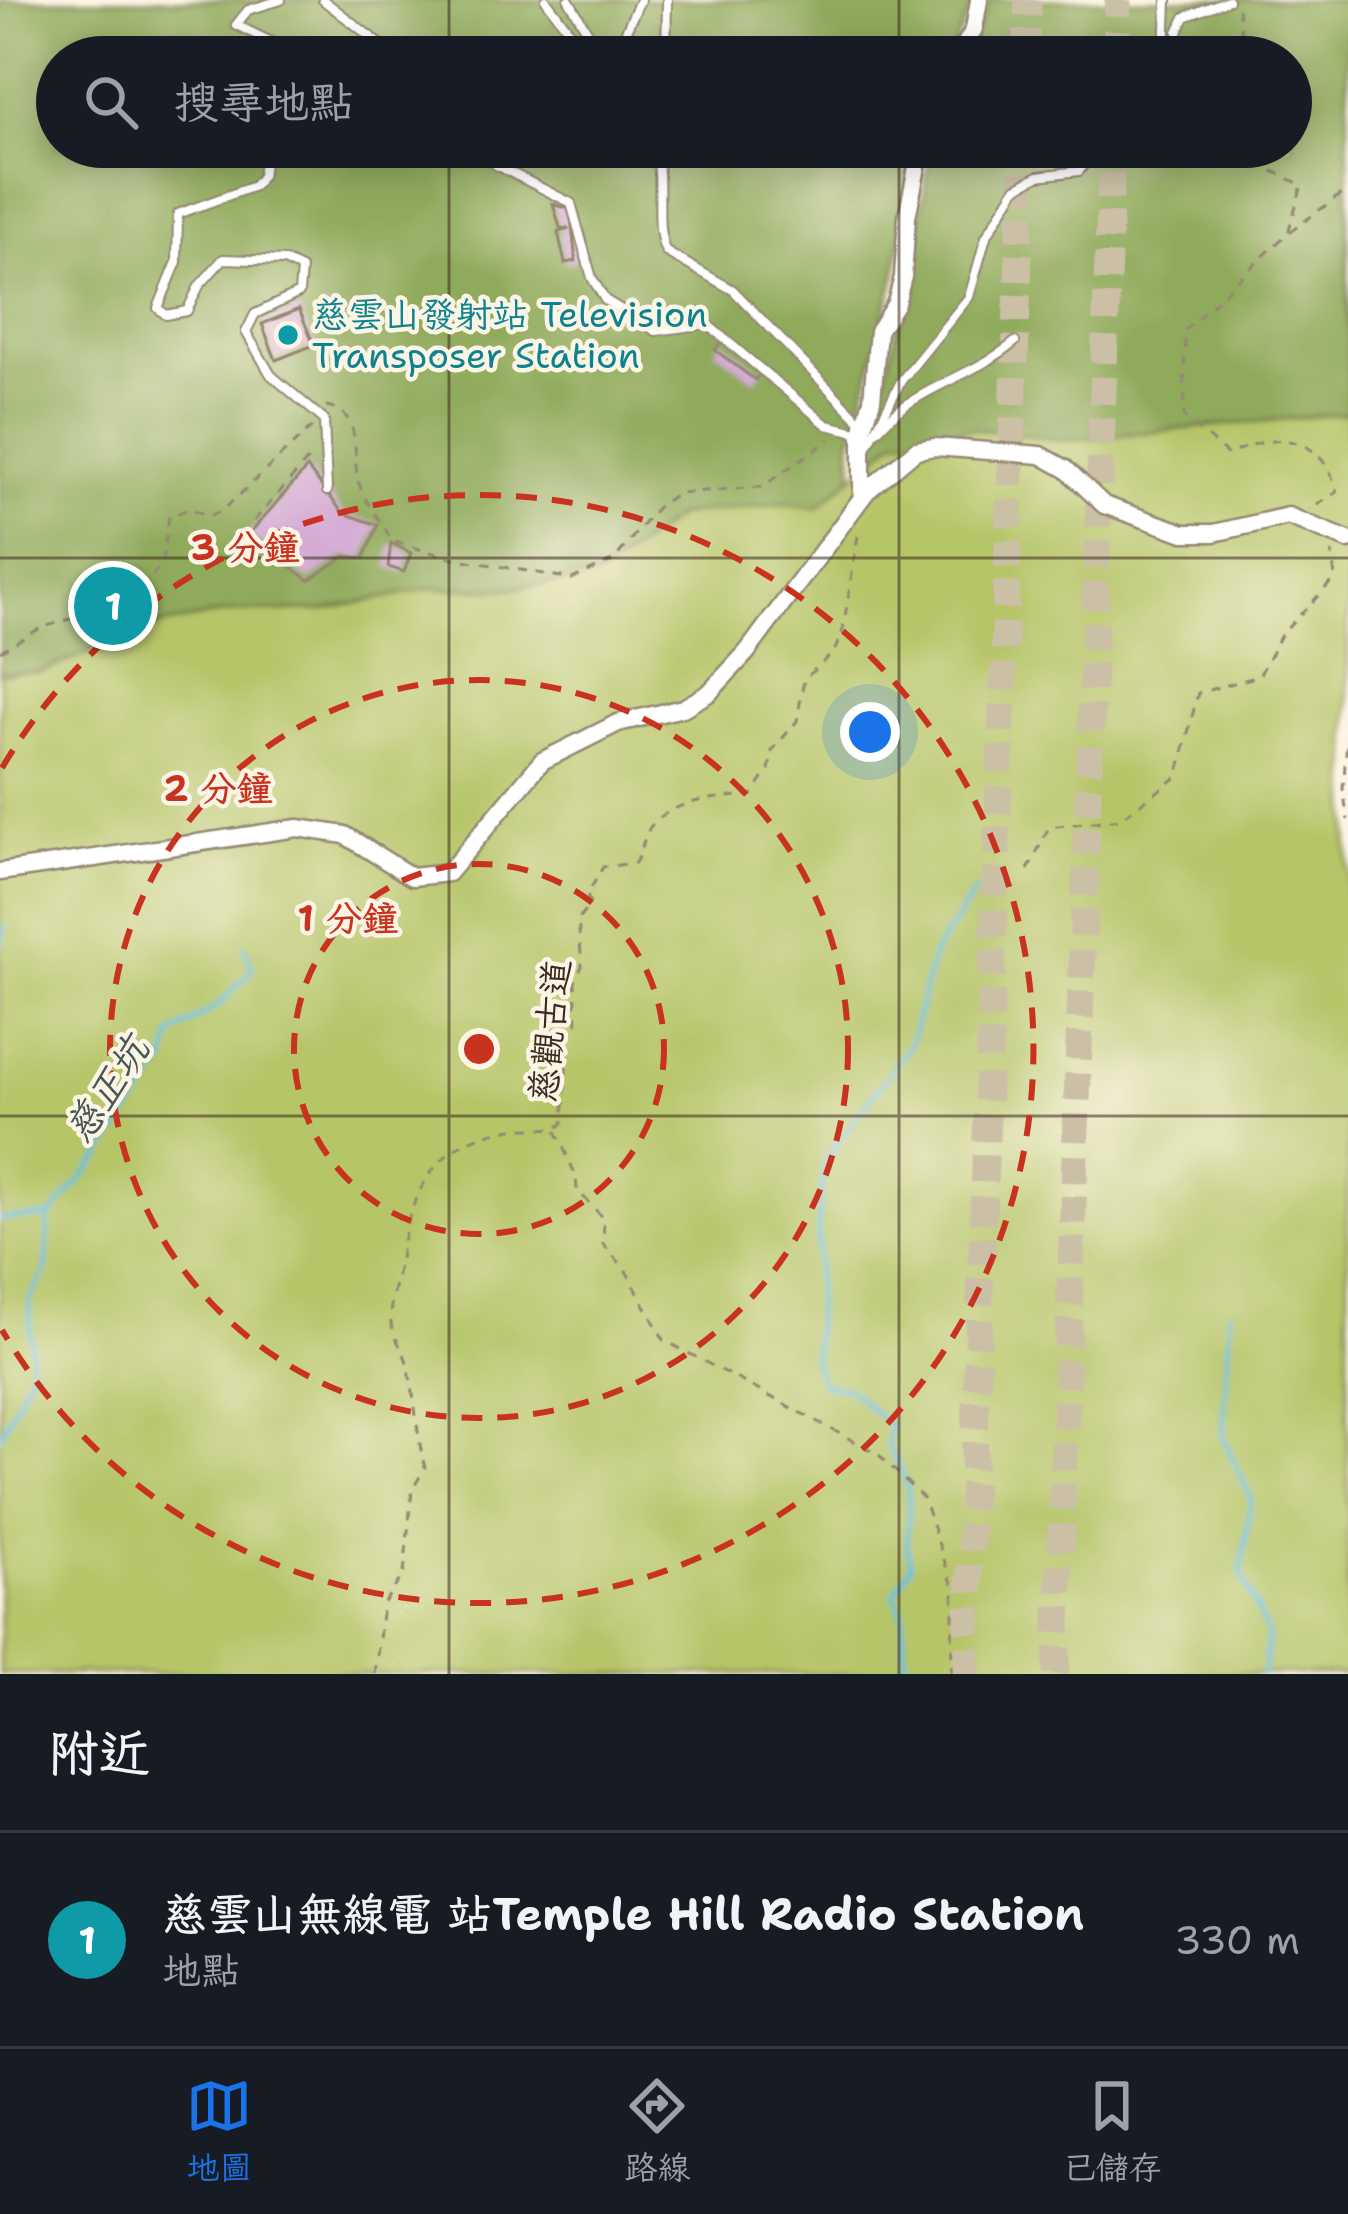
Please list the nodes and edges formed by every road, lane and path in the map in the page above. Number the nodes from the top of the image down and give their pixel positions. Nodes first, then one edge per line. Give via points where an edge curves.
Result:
1 (281, 0) edge
2 (323, 0) edge
3 (546, 0) edge
4 (569, 0) edge
5 (640, 0) edge
6 (667, 0) edge
7 (979, 0) edge
8 (1167, 0) edge
9 (1228, 0) edge
10 (1238, 0) edge
11 (258, 36) edge
12 (370, 36) edge
13 (573, 36) edge
14 (593, 36) edge
15 (619, 36) edge
16 (666, 36) edge
17 (970, 36) edge
18 (1166, 36) edge
19 (1178, 36) edge
20 (1238, 36) edge
21 (263, 168) edge
22 (502, 168) edge
23 (660, 168) edge
24 (917, 168) edge
25 (1081, 168) edge
26 (1267, 168) edge
27 (1348, 189) edge
28 (1288, 233) junction
29 (1015, 342) dead end
30 (311, 409) junction
31 (841, 431) junction
32 (866, 431) junction
33 (314, 450) dead end
34 (327, 491) dead end
35 (862, 497) junction
36 (1295, 518) junction
37 (254, 521) dead end
38 (1330, 532) junction
39 (1348, 541) edge
40 (0, 651) edge
41 (1348, 728) edge
42 (1348, 820) edge
43 (1028, 870) dead end
44 (0, 872) edge
45 (556, 1129) junction
46 (375, 1674) edge
47 (951, 1674) edge

1 - 11 lane via 248,10 236,26
2 - 12 lane
3 - 13 lane
4 - 14 lane
5 - 15 lane
6 - 16 lane
7 - 17 street
8 - 18 lane
9 - 19 lane via 1186,17
10 - 20 path
21 - 30 lane via 254,185 178,214 177,262 158,308 166,315 188,311 223,259 301,269 299,293 255,314 246,332 271,375
22 - 31 lane via 572,203 605,300 656,331 711,326
23 - 32 lane via 659,232 667,252 733,290
24 - 32 street via 903,277 878,331
25 - 32 lane via 1016,188 986,237 969,297
26 - 28 path via 1302,185
27 - 28 path
28 - 36 path via 1185,330 1184,418 1228,455 1278,438 1312,446 1337,492
29 - 32 lane
30 - 31 path via 338,409 351,423 360,486 392,541 572,579 614,560 678,493 762,487
30 - 34 lane via 326,427
30 - 40 path via 312,433 285,447 222,512 190,508 169,517 161,563 146,586 97,576 83,615
31 - 32 lane
32 - 35 street
33 - 37 path
35 - 36 street via 905,455 935,447 1041,455 1104,505 1184,533
35 - 44 street via 715,688 542,760 448,873 412,878 345,835 306,828
35 - 45 path, 慈觀古道 via 843,630 834,652 804,679 796,721 772,751 761,788 673,810 650,826 635,863 603,867 594,878 578,920 577,1025 568,1039 567,1094
36 - 38 street
38 - 39 street
38 - 43 path via 1335,578 1281,635 1259,676 1198,693 1177,777 1120,819 1049,827
41 - 42 path
45 - 46 path, 慈觀古道 via 517,1126 452,1148 434,1163 408,1212 389,1318 408,1364 424,1468 412,1490 404,1574 383,1604
45 - 47 path via 577,1190 604,1219 603,1244 664,1340 878,1454 922,1498 954,1589

